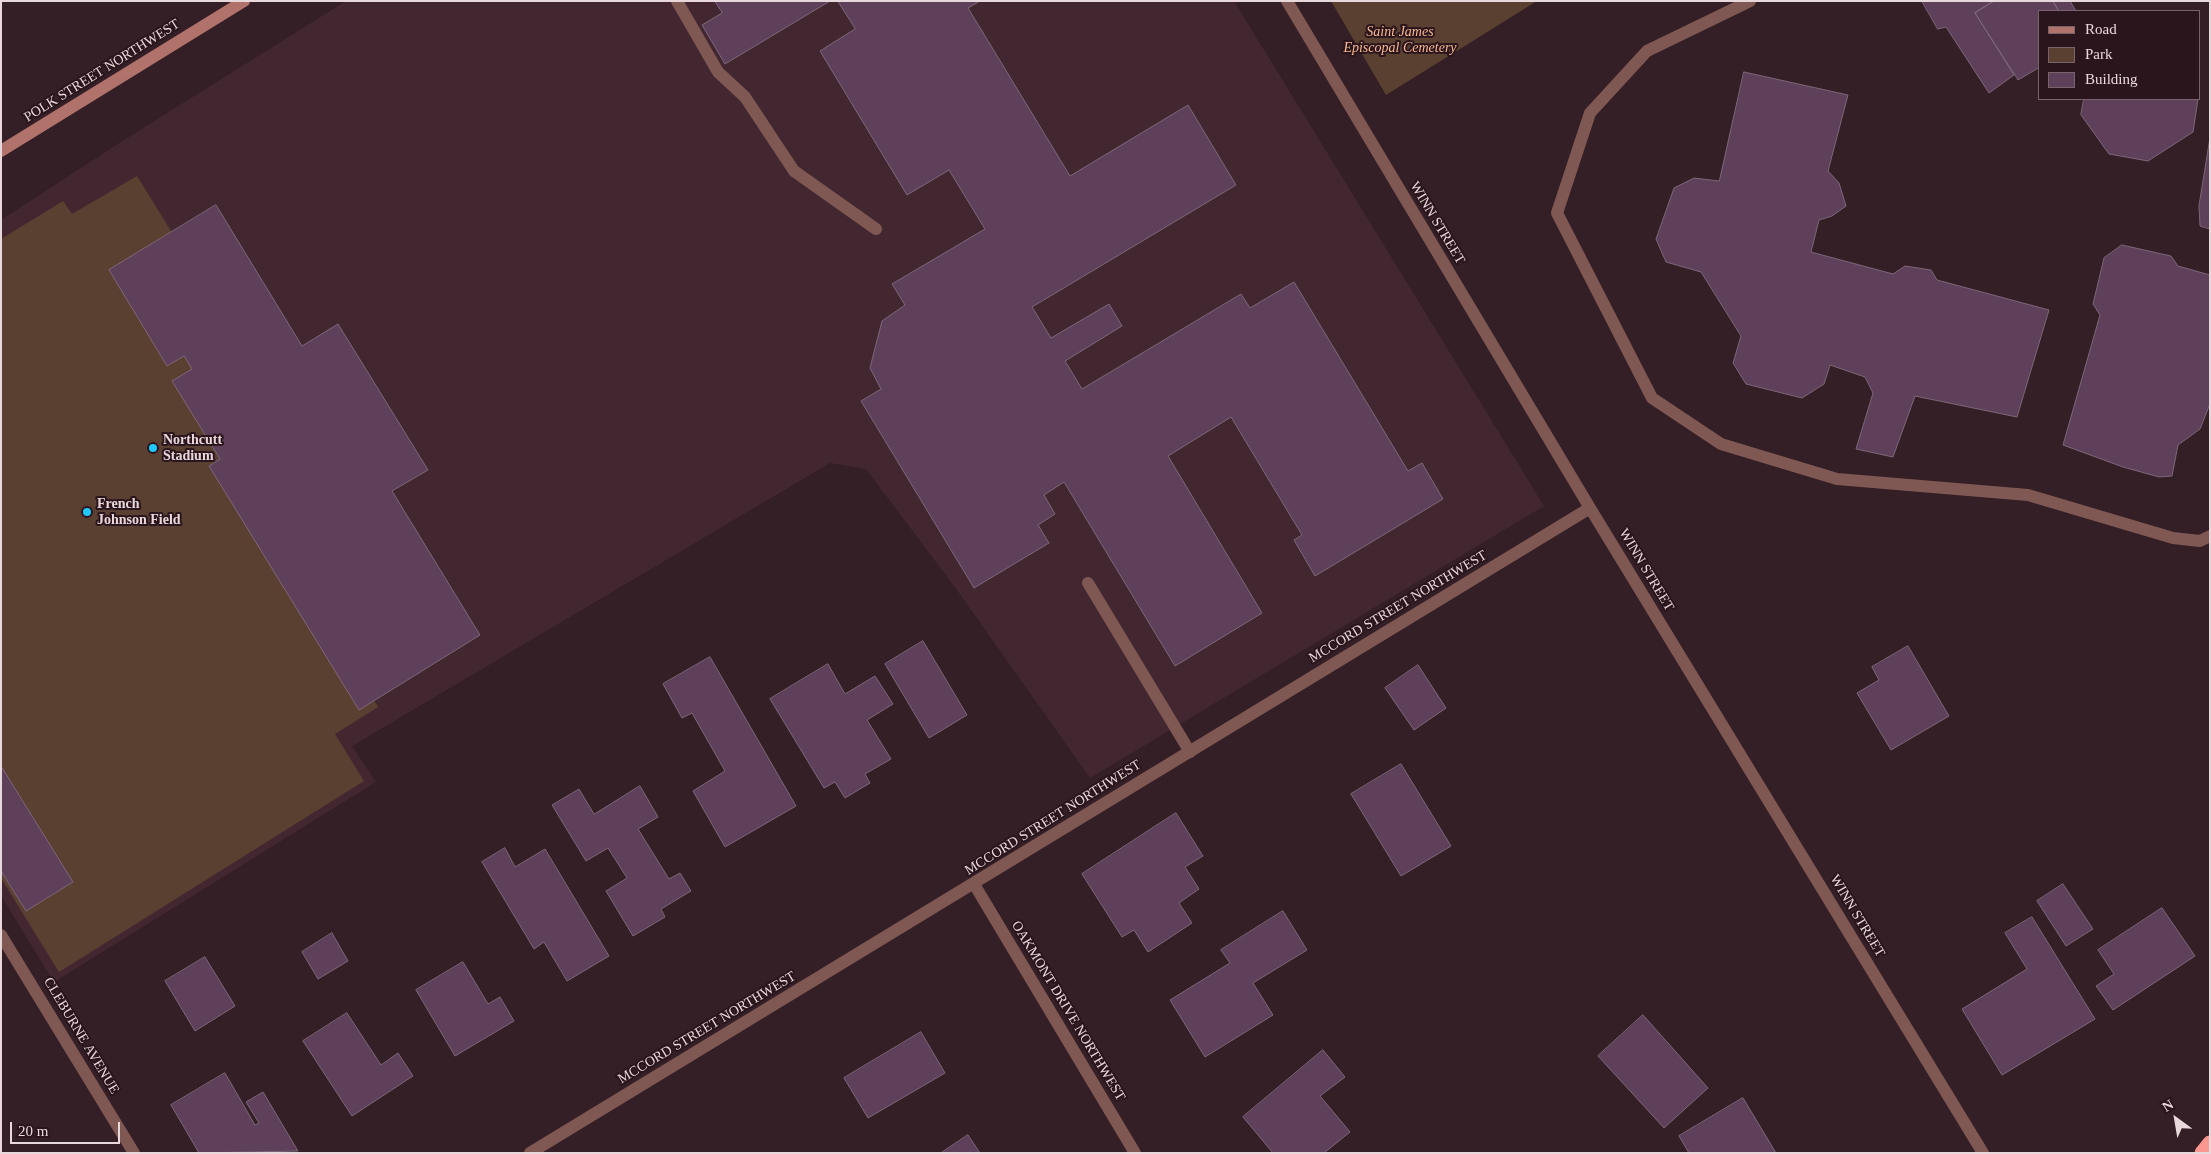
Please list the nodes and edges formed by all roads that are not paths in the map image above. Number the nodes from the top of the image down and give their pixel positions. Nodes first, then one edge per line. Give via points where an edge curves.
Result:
1 (244, 1) edge
2 (676, 1) edge
3 (1287, 1) edge
4 (1750, 1) edge
5 (1, 151) edge
6 (876, 229) dead end
7 (1590, 508) junction
8 (2210, 536) edge
9 (1088, 583) dead end
10 (1190, 752) junction
11 (974, 884) junction
12 (1, 935) edge
13 (2210, 1143) edge
14 (134, 1153) edge
15 (530, 1153) edge
16 (1135, 1153) edge
17 (1983, 1153) edge
18 (2202, 1153) edge

1 - 5 street, POLK STREET NORTHWEST
2 - 6 street via 718,72 745,97 794,171
3 - 7 street, WINN STREET
4 - 8 street via 1647,51 1590,113 1557,213 1652,398 1721,444 1837,479 2028,495 2173,538 2200,541
7 - 10 street, MCCORD STREET NORTHWEST
7 - 17 street, WINN STREET
9 - 10 street
10 - 11 street, MCCORD STREET NORTHWEST
11 - 15 street, MCCORD STREET NORTHWEST
11 - 16 street, OAKMONT DRIVE NORTHWEST
12 - 14 street, CLEBURNE AVENUE
13 - 18 highway

